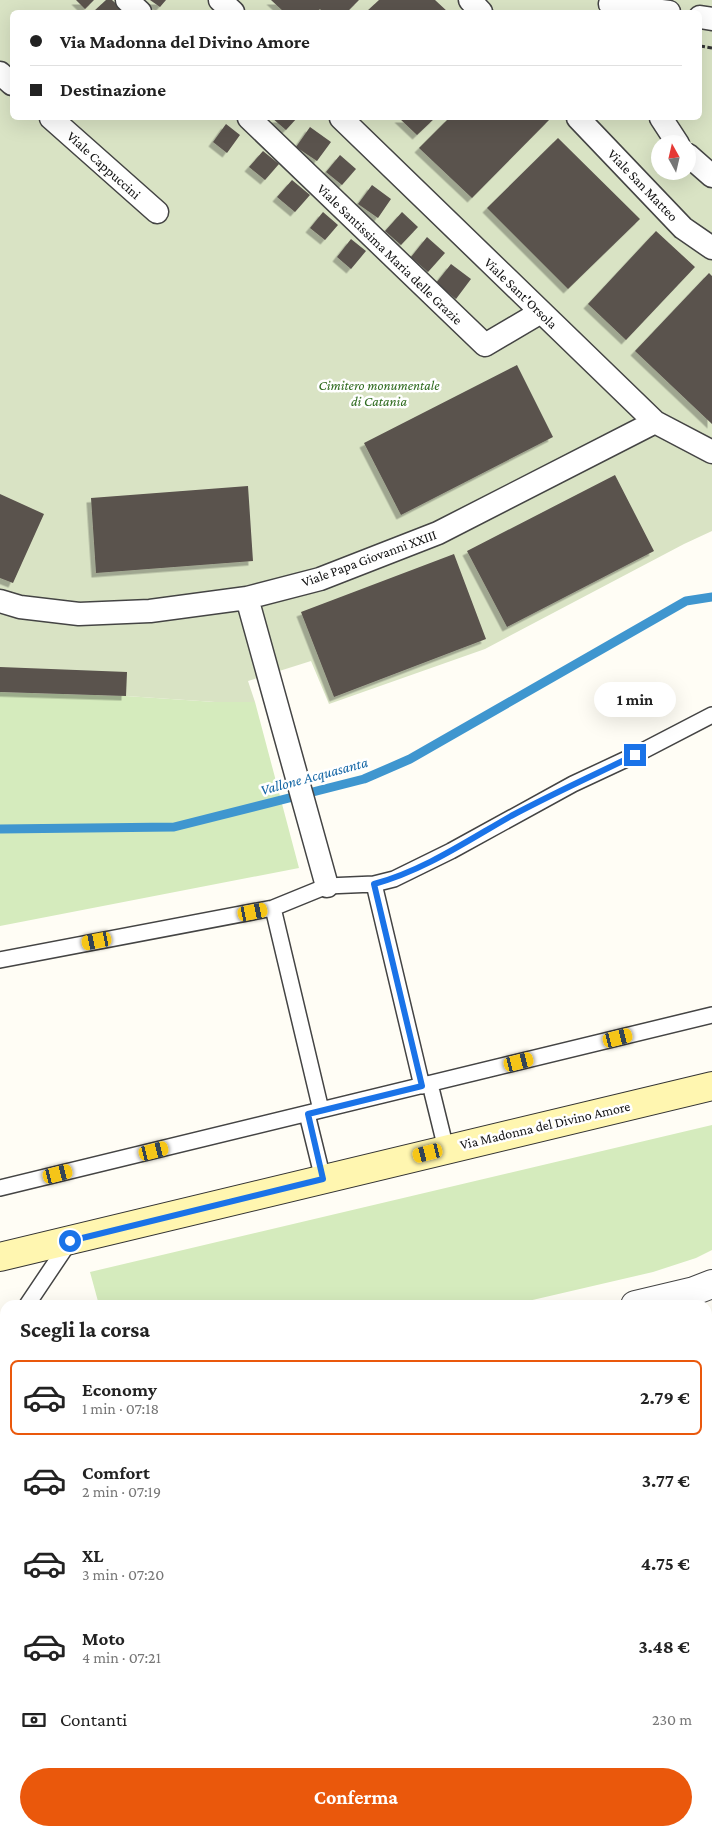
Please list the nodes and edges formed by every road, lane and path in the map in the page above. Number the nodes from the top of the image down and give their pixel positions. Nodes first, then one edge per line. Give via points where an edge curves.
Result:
1 (127, 0) edge
2 (220, 0) edge
3 (470, 0) edge
4 (610, 5) edge
5 (138, 10) edge
6 (231, 10) edge
7 (479, 10) edge
8 (652, 10) edge
9 (0, 73) edge
10 (10, 82) edge
11 (53, 120) edge
12 (251, 120) edge
13 (343, 120) edge
14 (580, 120) edge
15 (661, 120) edge
16 (672, 135) edge
17 (696, 162) edge
18 (712, 176) edge
19 (157, 212) dead end
20 (712, 248) edge
21 (541, 312) junction
22 (655, 422) junction
23 (712, 452) edge
24 (247, 598) junction
25 (0, 601) edge
26 (712, 715) edge
27 (374, 884) junction
28 (327, 886) junction
29 (272, 908) junction
30 (0, 960) edge
31 (712, 1015) edge
32 (426, 1085) junction
33 (712, 1086) edge
34 (314, 1112) junction
35 (446, 1149) junction
36 (323, 1179) junction
37 (0, 1188) edge
38 (70, 1241) junction
39 (0, 1257) edge
40 (712, 1284) edge
41 (30, 1300) edge
42 (656, 1300) edge

1 - 5 street
2 - 6 street
3 - 7 street
4 - 8 street
9 - 10 street
11 - 19 street, Viale Cappuccini
12 - 21 street, Viale Santissima Maria delle Grazie via 485,344
13 - 21 street, Viale Sant'Orsola
14 - 20 street, Viale San Matteo via 683,228
15 - 16 street
17 - 18 street
21 - 22 street, Viale Sant'Orsola
22 - 23 street, Viale Sant'Orsola
22 - 24 street, Viale Papa Giovanni XXIII via 438,533 320,579
24 - 25 street, Viale Papa Giovanni XXIII via 150,611 79,614 20,607
24 - 28 street
26 - 27 lane via 565,788 402,875
27 - 28 lane
27 - 32 lane
28 - 29 lane
29 - 30 lane
29 - 34 lane
31 - 32 lane
32 - 34 lane
32 - 35 lane
33 - 35 main road, Via Madonna del Divino Amore
34 - 36 lane
34 - 37 lane
35 - 36 main road, Via Madonna del Divino Amore
36 - 38 main road, Via Madonna del Divino Amore
38 - 39 main road, Via Madonna del Divino Amore
38 - 41 lane
40 - 42 street

